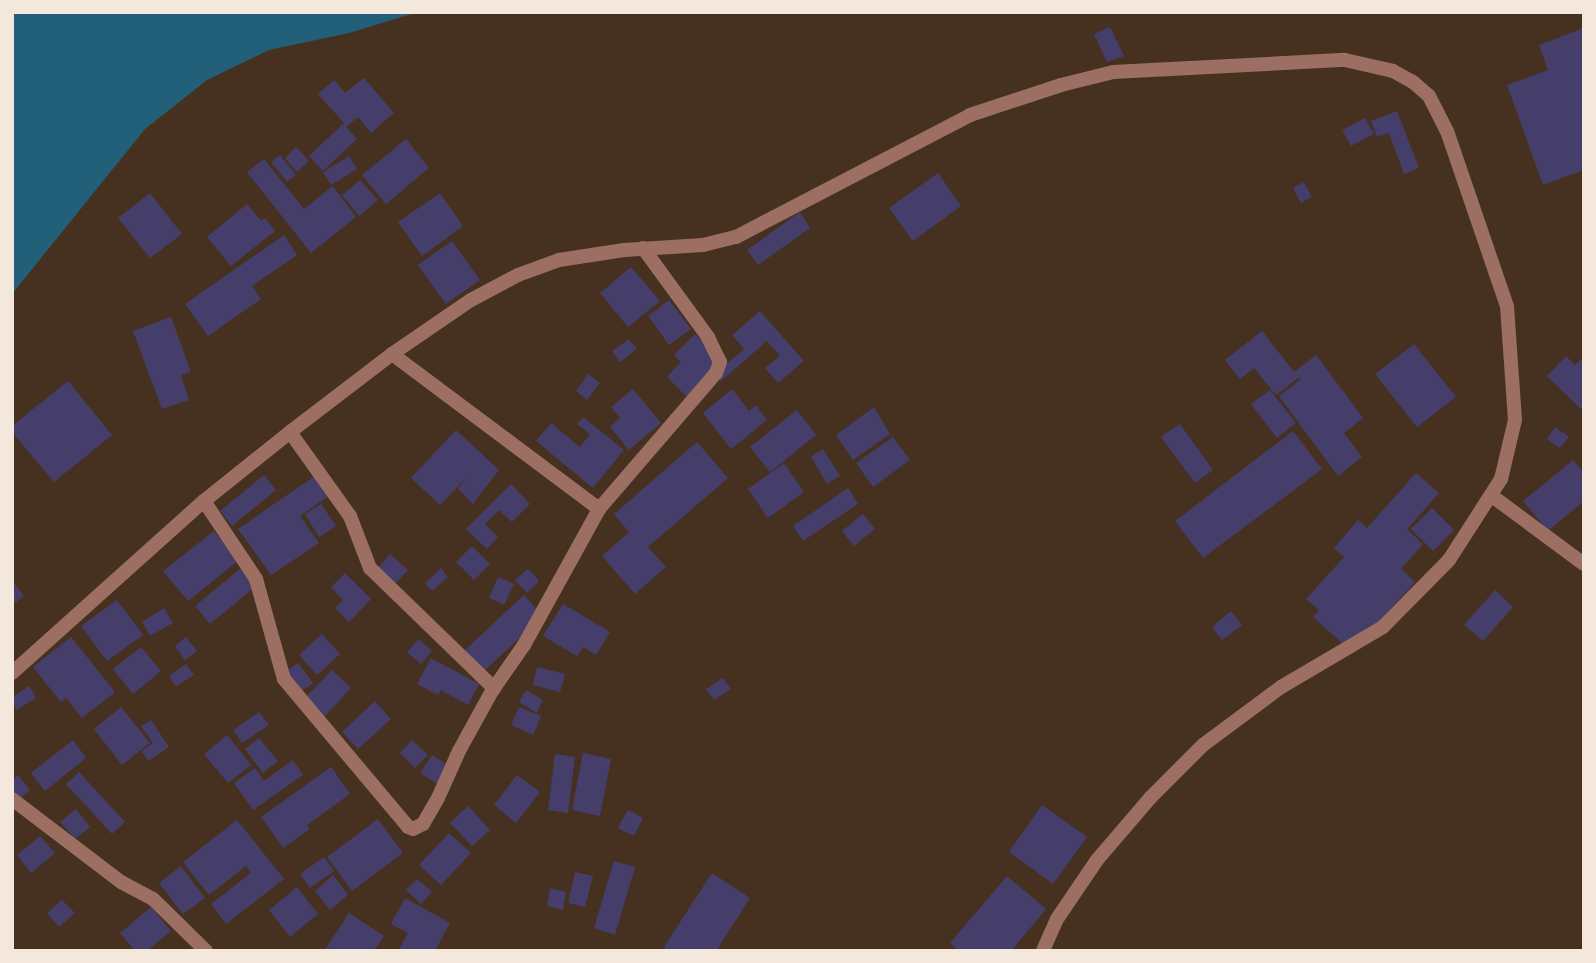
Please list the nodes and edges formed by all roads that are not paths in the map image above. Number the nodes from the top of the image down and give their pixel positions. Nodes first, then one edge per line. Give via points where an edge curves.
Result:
1 (643, 248) junction
2 (392, 354) junction
3 (290, 432) junction
4 (1492, 496) junction
5 (204, 501) junction
6 (599, 509) junction
7 (1584, 564) edge
8 (12, 673) edge
9 (494, 688) junction
10 (12, 799) edge
11 (206, 951) edge
12 (1043, 951) edge

1 - 2 street via 559,260 518,275 471,300
1 - 4 street via 703,245 736,237 970,115 1100,75 1345,60 1393,71 1429,96 1447,131 1507,306 1515,420 1509,454
1 - 6 street via 708,337 720,362 716,373
2 - 3 street
2 - 6 street
3 - 5 street
3 - 9 street via 350,516 370,568
4 - 7 street
4 - 12 street via 1449,561 1383,627 1281,687 1203,746 1152,797 1097,860 1057,919
5 - 8 street
5 - 9 street via 256,579 284,679 408,827 423,824
6 - 9 street via 524,645
10 - 11 street via 121,882 153,899

